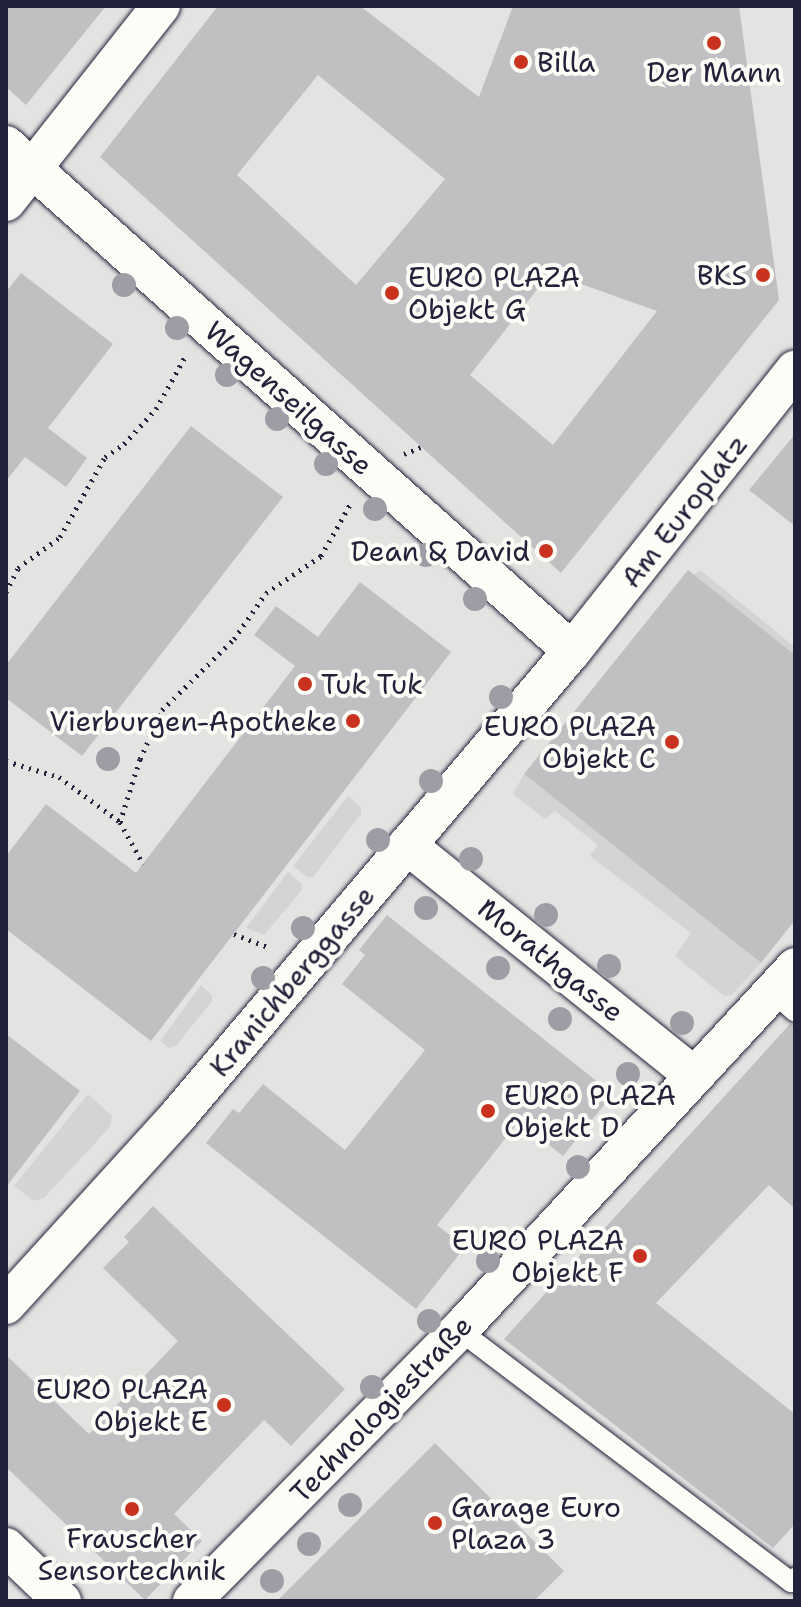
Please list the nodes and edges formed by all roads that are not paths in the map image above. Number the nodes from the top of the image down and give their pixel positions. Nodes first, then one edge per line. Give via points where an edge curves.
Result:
1 (161, 6) edge
2 (19, 157) edge
3 (6, 202) edge
4 (795, 370) edge
5 (572, 651) junction
6 (407, 845) junction
7 (787, 990) edge
8 (694, 1076) junction
9 (6, 1305) edge
10 (459, 1330) junction
11 (6, 1547) edge
12 (795, 1578) edge
13 (62, 1601) edge
14 (192, 1601) edge

1 - 2 street
2 - 3 street
2 - 5 street, Wagenseilgasse
4 - 5 street, Am Europlatz
5 - 6 street, Kranichberggasse
6 - 8 street, Morathgasse
6 - 9 street, Kranichberggasse via 177,1117
7 - 8 street, Technologiestraße
8 - 10 street, Technologiestraße
10 - 12 lane via 791,1582
10 - 14 street, Technologiestraße
11 - 13 street

